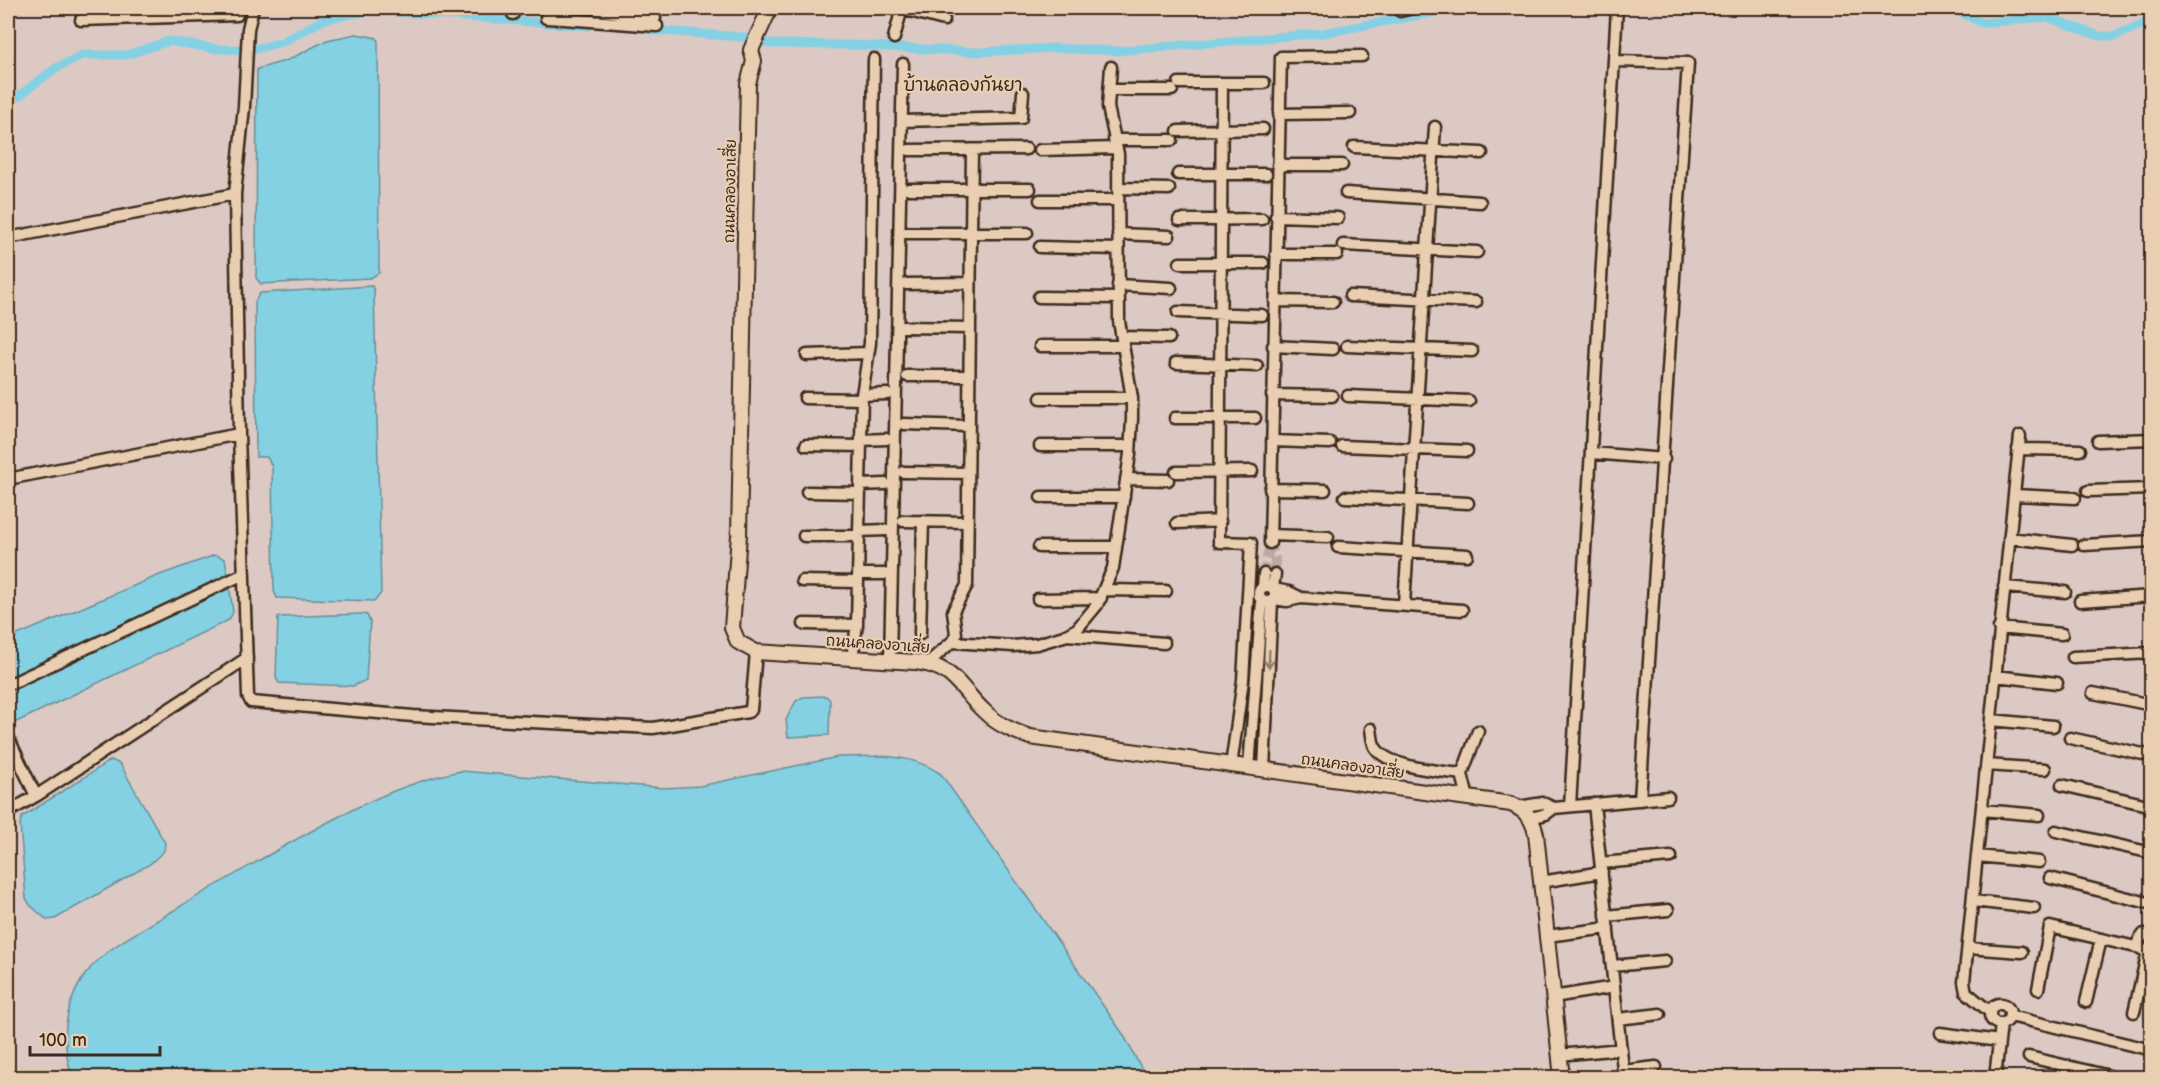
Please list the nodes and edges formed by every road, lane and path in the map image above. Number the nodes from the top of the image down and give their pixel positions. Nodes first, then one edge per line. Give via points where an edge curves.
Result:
1 (254, 8) edge
2 (566, 8) edge
3 (585, 8) edge
4 (770, 8) edge
5 (902, 8) edge
6 (1413, 8) edge
7 (1617, 8) edge
8 (1400, 11) dead end
9 (197, 13) edge
10 (237, 15) dead end
11 (546, 18) dead end
12 (81, 20) dead end
13 (564, 20) junction
14 (944, 20) dead end
15 (894, 38) dead end
16 (1362, 56) dead end
17 (874, 58) dead end
18 (1616, 61) junction
19 (903, 64) dead end
20 (1111, 67) dead end
21 (1222, 83) junction
22 (1264, 83) dead end
23 (1110, 90) junction
24 (1023, 93) dead end
25 (1350, 113) dead end
26 (1279, 114) junction
27 (902, 121) junction
28 (1435, 127) dead end
29 (1263, 129) dead end
30 (1223, 130) junction
31 (1115, 144) junction
32 (1354, 147) dead end
33 (1026, 149) dead end
34 (909, 150) dead end
35 (972, 150) junction
36 (1041, 150) dead end
37 (1434, 151) junction
38 (1482, 153) dead end
39 (1278, 165) junction
40 (1342, 165) dead end
41 (1178, 174) dead end
42 (1223, 174) junction
43 (1266, 174) dead end
44 (909, 189) dead end
45 (971, 189) junction
46 (1030, 189) dead end
47 (1169, 189) dead end
48 (1346, 193) dead end
49 (235, 194) junction
50 (1118, 194) junction
51 (1431, 199) junction
52 (1040, 200) dead end
53 (1480, 202) dead end
54 (1276, 216) junction
55 (1338, 218) dead end
56 (1222, 219) junction
57 (1262, 219) dead end
58 (1179, 220) dead end
59 (972, 232) junction
60 (906, 233) dead end
61 (1027, 233) dead end
62 (1118, 234) junction
63 (1170, 237) dead end
64 (8, 238) edge
65 (1040, 247) dead end
66 (1118, 249) junction
67 (1427, 249) junction
68 (1477, 252) dead end
69 (1276, 254) junction
70 (1180, 263) dead end
71 (1222, 263) junction
72 (1263, 263) dead end
73 (970, 283) junction
74 (906, 284) dead end
75 (1119, 285) junction
76 (1171, 288) dead end
77 (1350, 296) dead end
78 (1039, 297) dead end
79 (1118, 298) junction
80 (1424, 299) junction
81 (1275, 300) junction
82 (1333, 302) dead end
83 (1476, 302) dead end
84 (1178, 312) dead end
85 (1221, 314) junction
86 (1262, 315) dead end
87 (904, 327) dead end
88 (970, 328) junction
89 (1169, 338) dead end
90 (1122, 342) junction
91 (1040, 346) dead end
92 (1273, 346) junction
93 (1347, 346) dead end
94 (1333, 349) dead end
95 (1421, 349) junction
96 (1472, 351) dead end
97 (868, 353) junction
98 (807, 355) dead end
99 (1176, 363) dead end
100 (1221, 364) junction
101 (1257, 366) dead end
102 (969, 375) junction
103 (907, 376) dead end
104 (887, 394) dead end
105 (1272, 395) junction
106 (1332, 396) dead end
107 (1348, 396) dead end
108 (862, 397) junction
109 (1418, 397) junction
110 (805, 398) dead end
111 (1041, 398) dead end
112 (1132, 398) junction
113 (1469, 401) dead end
114 (1175, 418) dead end
115 (1220, 418) junction
116 (1255, 418) dead end
117 (904, 424) dead end
118 (969, 426) junction
119 (238, 434) junction
120 (2020, 436) dead end
121 (886, 439) dead end
122 (2151, 439) edge
123 (1272, 441) junction
124 (2098, 441) dead end
125 (861, 443) junction
126 (1330, 443) dead end
127 (806, 445) dead end
128 (1040, 446) dead end
129 (1130, 446) junction
130 (1342, 446) dead end
131 (1415, 447) junction
132 (2018, 449) junction
133 (2080, 450) dead end
134 (1467, 451) dead end
135 (1592, 453) junction
136 (1664, 459) junction
137 (1220, 471) junction
138 (1252, 471) dead end
139 (903, 472) dead end
140 (968, 472) junction
141 (8, 479) edge
142 (1126, 479) junction
143 (885, 484) dead end
144 (860, 489) junction
145 (1270, 489) junction
146 (2151, 489) edge
147 (1324, 490) dead end
148 (807, 492) dead end
149 (2088, 492) dead end
150 (2014, 495) junction
151 (1041, 497) dead end
152 (1124, 497) junction
153 (1346, 497) dead end
154 (2074, 498) dead end
155 (1411, 499) junction
156 (1468, 503) dead end
157 (903, 520) dead end
158 (923, 521) junction
159 (1220, 521) junction
160 (968, 522) junction
161 (1178, 523) dead end
162 (886, 530) dead end
163 (859, 534) junction
164 (804, 536) dead end
165 (1328, 537) dead end
166 (2009, 538) junction
167 (2151, 541) edge
168 (1039, 547) dead end
169 (1116, 547) junction
170 (1338, 547) dead end
171 (1408, 550) junction
172 (1467, 555) dead end
173 (244, 574) junction
174 (884, 574) dead end
175 (1269, 574) tunnel mouth
176 (858, 578) junction
177 (802, 581) dead end
178 (2004, 587) junction
179 (1166, 591) dead end
180 (2065, 592) dead end
181 (1104, 594) junction
182 (1270, 594) junction
183 (2151, 596) edge
184 (1038, 599) dead end
185 (2080, 601) dead end
186 (1404, 605) junction
187 (1462, 610) dead end
188 (804, 624) dead end
189 (857, 625) junction
190 (2000, 628) junction
191 (920, 634) dead end
192 (2062, 634) dead end
193 (1067, 635) junction
194 (953, 642) junction
195 (1164, 643) dead end
196 (756, 652) junction
197 (2151, 653) edge
198 (2073, 657) dead end
199 (247, 658) junction
200 (852, 658) junction
201 (890, 660) junction
202 (928, 663) junction
203 (1996, 676) junction
204 (2057, 683) dead end
205 (8, 686) edge
206 (2093, 693) dead end
207 (2151, 705) edge
208 (1991, 720) junction
209 (2053, 726) dead end
210 (1371, 729) dead end
211 (1478, 731) dead end
212 (8, 737) edge
213 (2070, 738) dead end
214 (2151, 756) edge
215 (1987, 765) junction
216 (1231, 766) junction
217 (1249, 767) junction
218 (2045, 769) dead end
219 (1264, 770) junction
220 (1462, 774) junction
221 (2062, 785) dead end
222 (36, 796) junction
223 (1668, 797) dead end
224 (1468, 798) junction
225 (1640, 800) junction
226 (1594, 804) junction
227 (1570, 806) junction
228 (2151, 806) edge
229 (1518, 807) junction
230 (1554, 808) junction
231 (1982, 810) junction
232 (8, 812) edge
233 (2039, 815) dead end
234 (1531, 818) junction
235 (2056, 831) dead end
236 (2151, 853) edge
237 (1977, 856) junction
238 (1671, 857) dead end
239 (2039, 862) dead end
240 (1601, 868) junction
241 (2050, 878) dead end
242 (1541, 882) junction
243 (1973, 901) junction
244 (2151, 904) edge
245 (2034, 908) dead end
246 (1668, 910) dead end
247 (1606, 916) junction
248 (1608, 928) junction
249 (2151, 932) edge
250 (1546, 936) junction
251 (2101, 939) junction
252 (1968, 948) junction
253 (2148, 950) edge
254 (2022, 952) dead end
255 (1665, 960) dead end
256 (1612, 966) junction
257 (1614, 987) junction
258 (2038, 989) dead end
259 (1553, 997) junction
260 (2086, 1002) dead end
261 (1990, 1012) junction
262 (2134, 1012) dead end
263 (1660, 1014) dead end
264 (2010, 1016) junction
265 (1618, 1019) junction
266 (2001, 1024) junction
267 (1940, 1033) dead end
268 (1999, 1041) junction
269 (1621, 1049) junction
270 (2151, 1050) edge
271 (1559, 1056) junction
272 (2029, 1057) dead end
273 (1656, 1067) dead end
274 (1624, 1074) edge
275 (1562, 1077) edge
276 (1995, 1077) edge
277 (2118, 1077) edge

1 - 49 street via 248,30
2 - 13 street
3 - 13 street via 656,22
4 - 196 street, ถนนคลองอาเสี่ย via 751,50 754,61 748,84 739,535 732,628 738,642
5 - 14 street
5 - 15 street
6 - 8 street
7 - 18 street
9 - 10 street
9 - 12 street
11 - 13 street
16 - 26 street via 1281,57
17 - 97 street
18 - 135 street
18 - 136 street via 1688,63
19 - 27 street
20 - 23 street
21 - 22 street
21 - 23 street
21 - 30 street
23 - 31 street via 1108,107
24 - 27 street via 1020,118
25 - 26 street
26 - 39 street
27 - 201 street
28 - 37 street
29 - 30 street
30 - 31 street
30 - 42 street
31 - 36 street
31 - 50 street
32 - 37 street
33 - 35 street
34 - 35 street
35 - 45 street
37 - 38 street
37 - 51 street
39 - 40 street
39 - 54 street
41 - 42 street
42 - 43 street
42 - 56 street
44 - 45 street
45 - 46 street
45 - 59 street
47 - 50 street
48 - 51 street
49 - 64 street
49 - 119 street
50 - 52 street
50 - 62 street
51 - 53 street
51 - 67 street
54 - 55 street
54 - 69 street
56 - 57 street
56 - 58 street
56 - 71 street
59 - 60 street
59 - 61 street
59 - 73 street
62 - 63 street
62 - 66 street
65 - 66 street
66 - 75 street
67 - 68 street
67 - 69 street
67 - 80 street
69 - 81 street
70 - 71 street
71 - 72 street
71 - 85 street
73 - 74 street
73 - 88 street
75 - 76 street
75 - 79 street
77 - 80 street
78 - 79 street
79 - 90 street
80 - 83 street
80 - 95 street
81 - 82 street
81 - 92 street
84 - 85 street
85 - 86 street
85 - 100 street
87 - 88 street
88 - 102 street
89 - 90 street
90 - 91 street
90 - 112 street
92 - 94 street
92 - 105 street
93 - 95 street
95 - 96 street
95 - 109 street
97 - 98 street
97 - 108 street
99 - 100 street
100 - 101 street
100 - 115 street
102 - 103 street
102 - 118 street
104 - 108 street
105 - 106 street
105 - 123 street
107 - 109 street
108 - 110 street
108 - 125 street
109 - 113 street
109 - 131 street
111 - 112 street
112 - 129 street
114 - 115 street
115 - 116 street
115 - 137 street
117 - 118 street
118 - 140 street
119 - 141 street
119 - 173 street
120 - 132 street
121 - 125 street
122 - 124 street
123 - 126 street
123 - 145 street
125 - 127 street
125 - 144 street
128 - 129 street
129 - 142 street
130 - 131 street
131 - 134 street
131 - 155 street
132 - 133 street
132 - 150 street
135 - 136 street
135 - 227 street
136 - 225 street
137 - 138 street
137 - 142 street
137 - 159 street
139 - 140 street
140 - 160 street
142 - 152 street
143 - 144 street
144 - 148 street
144 - 163 street
145 - 147 street
145 - 165 street via 1270,539
146 - 149 street
150 - 154 street
150 - 166 street
151 - 152 street
152 - 169 street
153 - 155 street
155 - 156 street
155 - 171 street
157 - 158 street
158 - 160 street
158 - 191 street
159 - 161 street
159 - 216 street via 1219,542 1251,543 1243,680
160 - 194 street via 967,585 953,611
162 - 163 street
163 - 164 street
163 - 176 street
166 - 167 street via 2078,545
166 - 178 street
168 - 169 street
169 - 181 street
170 - 171 street
171 - 172 street
171 - 186 street
173 - 199 street
173 - 205 street
174 - 176 street
175 - 182 street
176 - 177 street
176 - 189 street
178 - 180 street
178 - 190 street
179 - 181 street
181 - 184 street
181 - 193 street via 1087,619
182 - 186 street via 1290,592 1300,598
182 - 217 street
182 -> 219 street
183 - 185 street
186 - 187 street
188 - 189 street
189 - 200 street
190 - 192 street
190 - 203 street
193 - 194 street via 1013,646
193 - 195 street
194 - 202 street
196 - 199 street via 751,710 653,728 257,704 248,696
196 - 200 street, ถนนคลองอาเสี่ย
197 - 198 street
199 - 222 street
200 - 201 street, ถนนคลองอาเสี่ย
201 - 202 street, ถนนคลองอาเสี่ย
202 - 216 street, ถนนคลองอาเสี่ย via 948,672 998,723 1030,737
203 - 204 street
203 - 208 street
206 - 207 street
208 - 209 street
208 - 215 street
210 - 220 street via 1374,746 1384,756 1407,765
211 - 220 street
212 - 222 street
213 - 214 street
215 - 218 street
215 - 231 street
216 - 217 street, ถนนคลองอาเสี่ย
217 - 219 street, ถนนคลองอาเสี่ย
219 - 224 street, ถนนคลองอาเสี่ย
220 - 224 street
221 - 228 street
222 - 232 street
223 - 225 street
224 - 229 street, ถนนคลองอาเสี่ย
225 - 226 street
226 - 227 street
226 - 240 street
227 - 230 street
229 - 230 street via 1543,803
229 - 234 street, ถนนคลองอาเสี่ย
230 - 234 street
231 - 233 street
231 - 237 street
234 - 242 street
235 - 236 street
237 - 239 street
237 - 243 street
238 - 240 street
240 - 242 street
240 - 247 street
241 - 244 street
242 - 250 street
243 - 245 street
243 - 252 street
246 - 247 street
247 - 248 street
248 - 250 street
248 - 256 street
249 - 253 street via 2140,938
250 - 259 street
251 - 253 street
251 - 258 street via 2050,927
251 - 260 street
252 - 254 street
252 - 261 street via 1966,992
253 - 262 street
255 - 256 street
256 - 257 street
257 - 259 street
257 - 265 street
259 - 271 street
261 - 264 street via 1994,1005 2004,1004
261 - 266 street via 1993,1021
263 - 265 street
264 - 266 street
264 - 270 street
265 - 269 street
266 - 268 street
267 - 268 street
268 - 276 street
269 - 271 street
269 - 274 street
271 - 275 street
272 - 277 street
273 - 274 street

